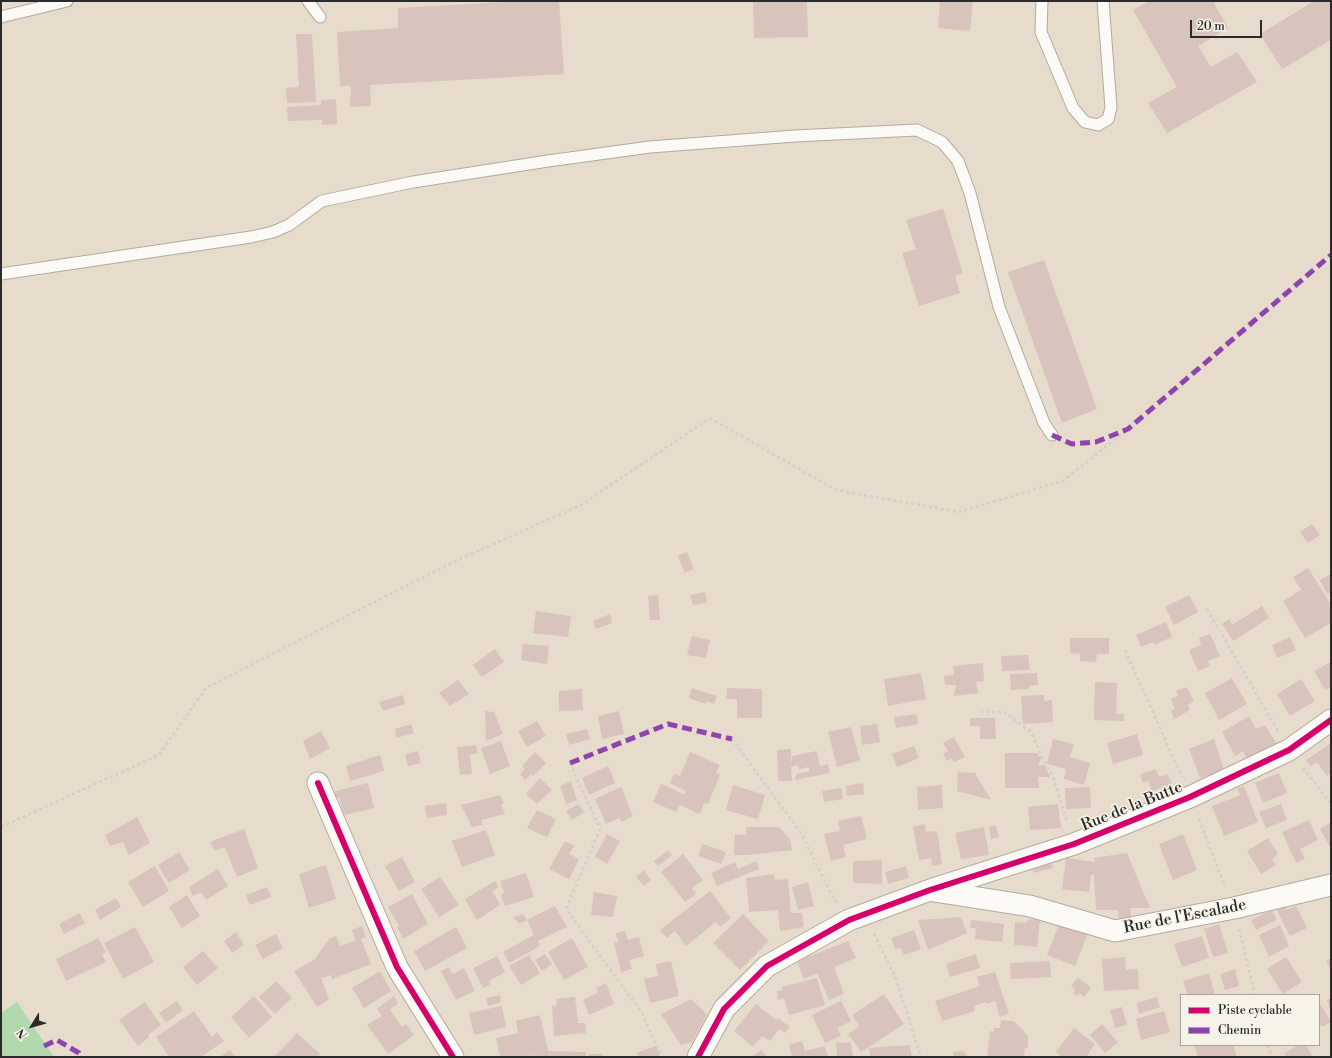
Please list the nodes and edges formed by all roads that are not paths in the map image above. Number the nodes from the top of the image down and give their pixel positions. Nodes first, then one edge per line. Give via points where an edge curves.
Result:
1 (67, 1) edge
2 (308, 1) edge
3 (1042, 1) edge
4 (1103, 1) edge
5 (1, 17) edge
6 (320, 17) dead end
7 (1, 274) edge
8 (1052, 435) dead end
9 (1331, 720) edge
10 (318, 783) dead end
11 (1331, 885) edge
12 (930, 890) junction
13 (453, 1057) edge
14 (698, 1057) edge

1 - 5 lane
2 - 6 lane
3 - 4 lane via 1041,32 1073,108 1085,122 1098,125 1108,119 1111,108
7 - 8 lane via 251,237 289,225 322,201 421,181 541,162 650,147 916,130 942,142 958,161 972,200 999,307 1044,423
9 - 12 street, Rue de la Butte via 1290,750 1190,797 1074,844
10 - 13 street via 397,967
11 - 12 street, Rue de l'Escalade via 1234,908 1115,931 1030,906
12 - 14 street, Rue de l'Escalade via 849,920 767,966 724,1009

